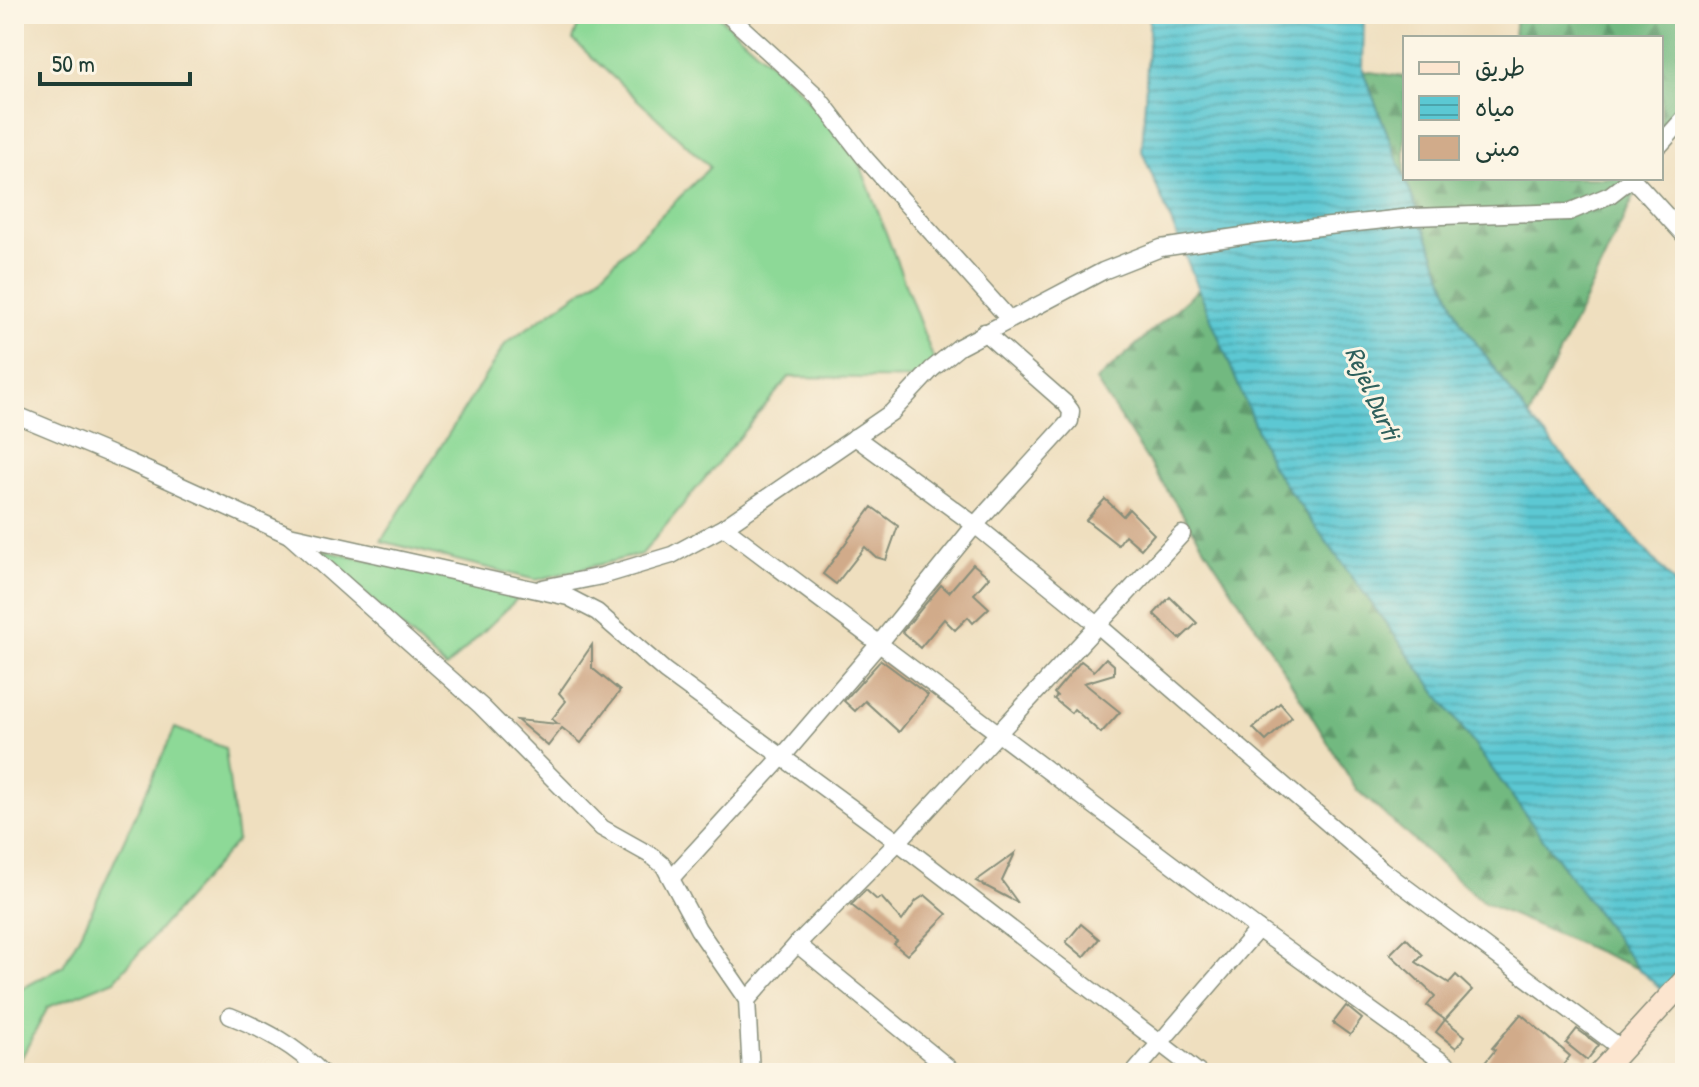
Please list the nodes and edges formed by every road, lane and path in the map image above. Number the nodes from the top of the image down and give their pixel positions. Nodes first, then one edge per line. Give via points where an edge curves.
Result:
1 (727, 14) edge
2 (1685, 117) edge
3 (1663, 142) edge
4 (1629, 180) edge
5 (1634, 180) edge
6 (1685, 236) edge
7 (1009, 319) junction
8 (984, 332) junction
9 (14, 414) edge
10 (855, 437) junction
11 (975, 525) junction
12 (724, 527) junction
13 (1182, 534) dead end
14 (289, 535) junction
15 (534, 590) junction
16 (1099, 626) junction
17 (878, 645) junction
18 (997, 735) junction
19 (782, 757) junction
20 (898, 842) junction
21 (672, 877) junction
22 (1258, 929) junction
23 (797, 944) junction
24 (1685, 980) edge
25 (747, 1000) junction
26 (230, 1016) dead end
27 (1160, 1045) junction
28 (1622, 1049) junction
29 (322, 1073) edge
30 (751, 1073) edge
31 (955, 1073) edge
32 (1134, 1073) edge
33 (1199, 1073) edge
34 (1458, 1073) edge
35 (1600, 1073) edge

1 - 7 street via 817,96 864,157
2 - 3 street
4 - 7 street via 1610,195 1569,212 1412,217 1161,248
5 - 6 street
7 - 8 street
8 - 10 street via 959,347 892,412
8 - 11 street via 1071,411 1070,421
9 - 14 street
10 - 11 street
10 - 12 street
11 - 16 street
11 - 17 street
12 - 15 street via 672,555
12 - 17 street
13 - 16 street
14 - 15 street
14 - 21 street via 481,706 602,828 652,856
15 - 19 street via 568,597 597,612 665,671
16 - 18 street
16 - 28 street via 1381,869
17 - 18 street
17 - 19 street
18 - 20 street
18 - 22 street
19 - 20 street
19 - 21 street
20 - 23 street
20 - 27 street
21 - 25 street via 698,929
22 - 27 street
22 - 34 street
23 - 25 street
23 - 31 street
24 - 28 street
25 - 30 street
26 - 29 street via 265,1030
27 - 32 street
27 - 33 street
28 - 35 street

